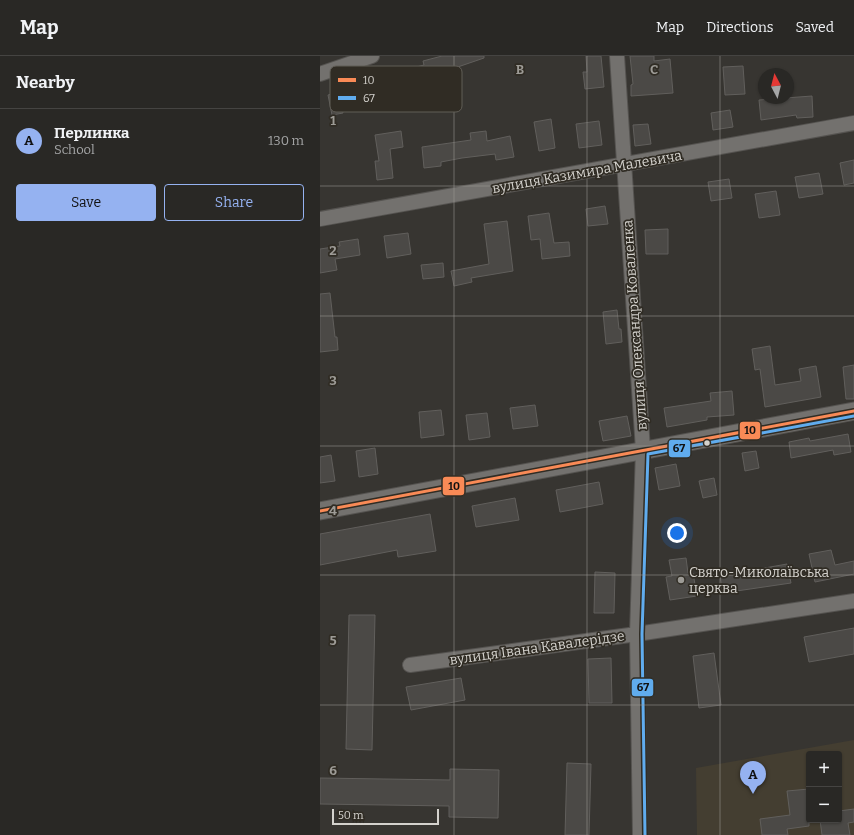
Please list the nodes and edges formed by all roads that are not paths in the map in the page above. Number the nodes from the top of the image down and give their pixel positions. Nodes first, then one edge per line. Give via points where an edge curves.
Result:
1 (372, 56) edge
2 (617, 56) edge
3 (343, 66) edge
4 (330, 71) edge
5 (320, 74) edge
6 (854, 124) edge
7 (624, 166) junction
8 (320, 219) edge
9 (854, 411) edge
10 (643, 450) junction
11 (320, 511) edge
12 (854, 601) edge
13 (637, 634) junction
14 (410, 665) dead end
15 (640, 835) edge

1 - 3 street
2 - 7 street, вулиця Олександра Коваленка
4 - 5 street
6 - 7 street, вулиця Казимира Малевича
7 - 8 street, вулиця Казимира Малевича
7 - 10 street, вулиця Олександра Коваленка
9 - 10 street
10 - 11 street
10 - 13 street, вулиця Олександра Коваленка
12 - 13 street, вулиця Івана Кавалерідзе
13 - 14 street, вулиця Івана Кавалерідзе
13 - 15 street, вулиця Олександра Коваленка

